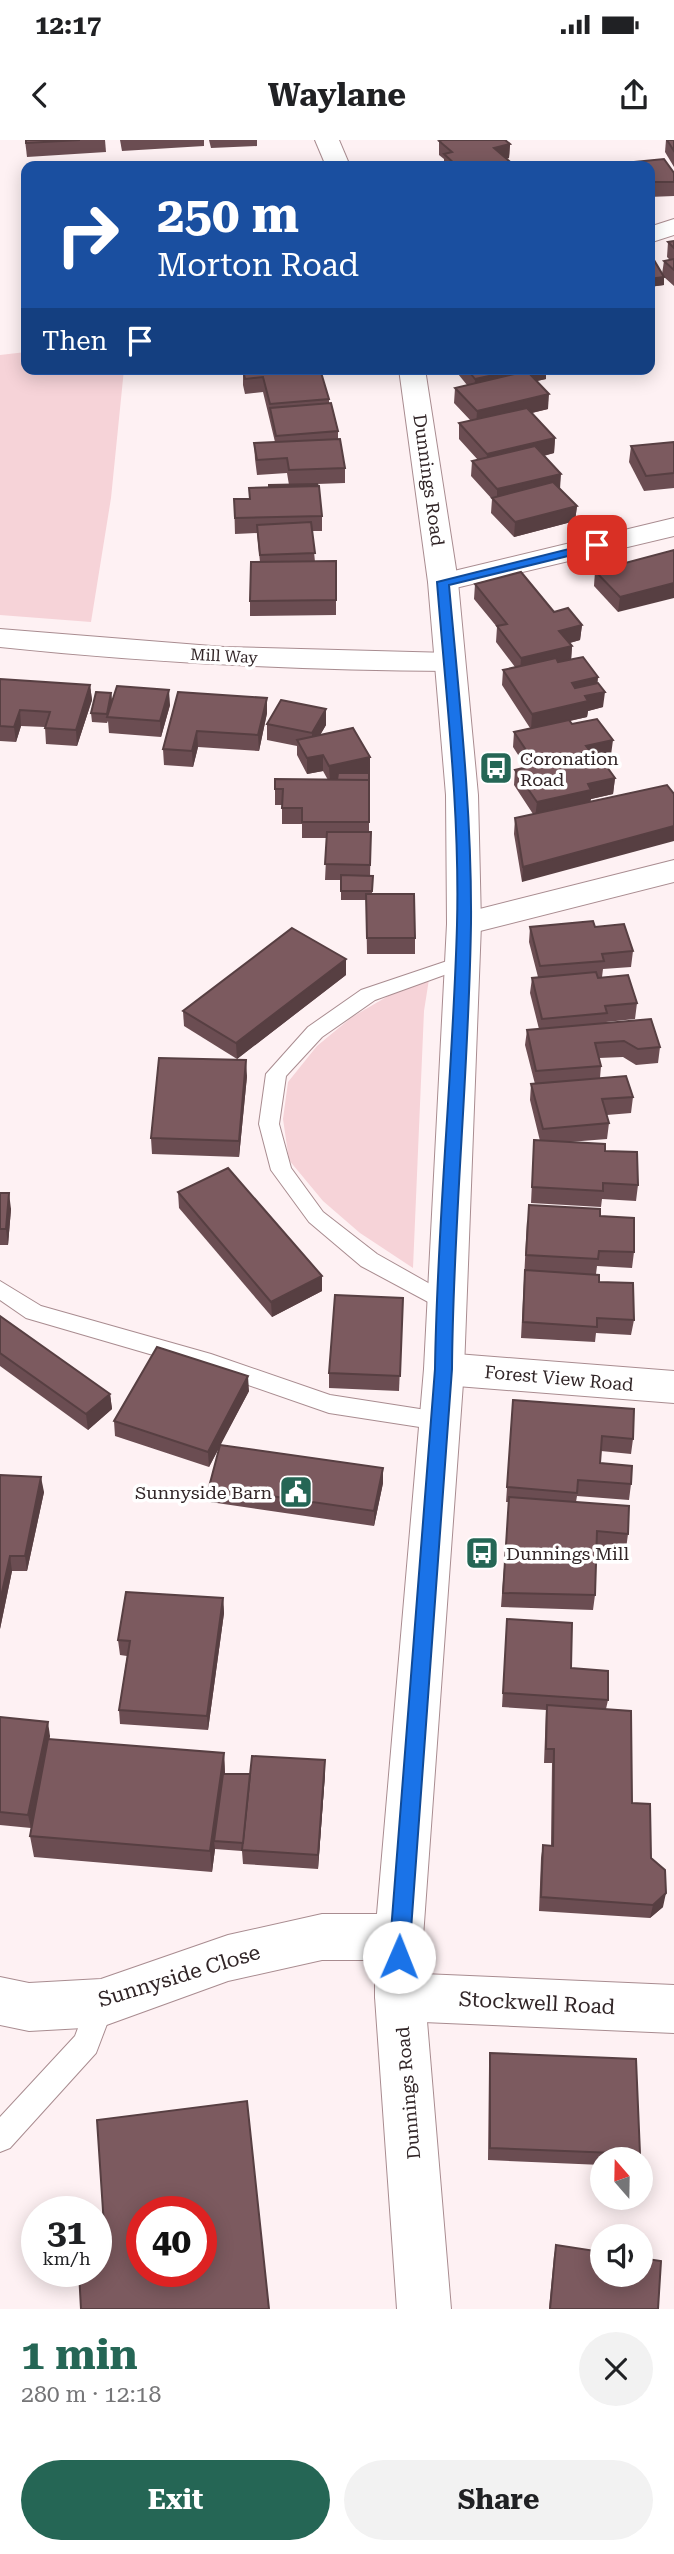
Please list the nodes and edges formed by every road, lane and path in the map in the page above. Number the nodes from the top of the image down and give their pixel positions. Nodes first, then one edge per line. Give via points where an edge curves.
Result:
1 (327, 140) edge
2 (336, 161) edge
3 (674, 226) edge
4 (655, 234) edge
5 (413, 375) edge
6 (674, 527) edge
7 (443, 582) junction
8 (0, 638) edge
9 (450, 662) junction
10 (674, 871) edge
11 (464, 924) junction
12 (462, 962) junction
13 (0, 1289) edge
14 (444, 1303) junction
15 (444, 1369) junction
16 (674, 1387) edge
17 (439, 1421) junction
18 (399, 1937) junction
19 (400, 1997) junction
20 (0, 2001) edge
21 (101, 2003) junction
22 (674, 2009) edge
23 (0, 2138) edge
24 (424, 2309) edge

1 - 2 street
3 - 4 street
5 - 7 street, Dunnings Road
6 - 7 street
7 - 9 street, Dunnings Road
8 - 9 street, Mill Way via 250,658
9 - 11 street, Dunnings Road via 461,795
10 - 11 street
11 - 12 street, Dunnings Road
12 - 14 street, Dunnings Road
12 - 14 lane via 368,995 315,1032 276,1074 269,1124 281,1170 316,1217 369,1260
13 - 17 lane via 34,1312 211,1363 329,1405
14 - 15 street, Dunnings Road
15 - 16 street, Forest View Road
15 - 17 street, Dunnings Road
17 - 18 street, Dunnings Road
18 - 19 street, Dunnings Road
18 - 21 street, Sunnyside Close via 322,1937 228,1958
19 - 22 street, Stockwell Road
19 - 24 street, Dunnings Road
20 - 21 street, Sunnyside Close via 29,2007
21 - 23 lane via 86,2044

